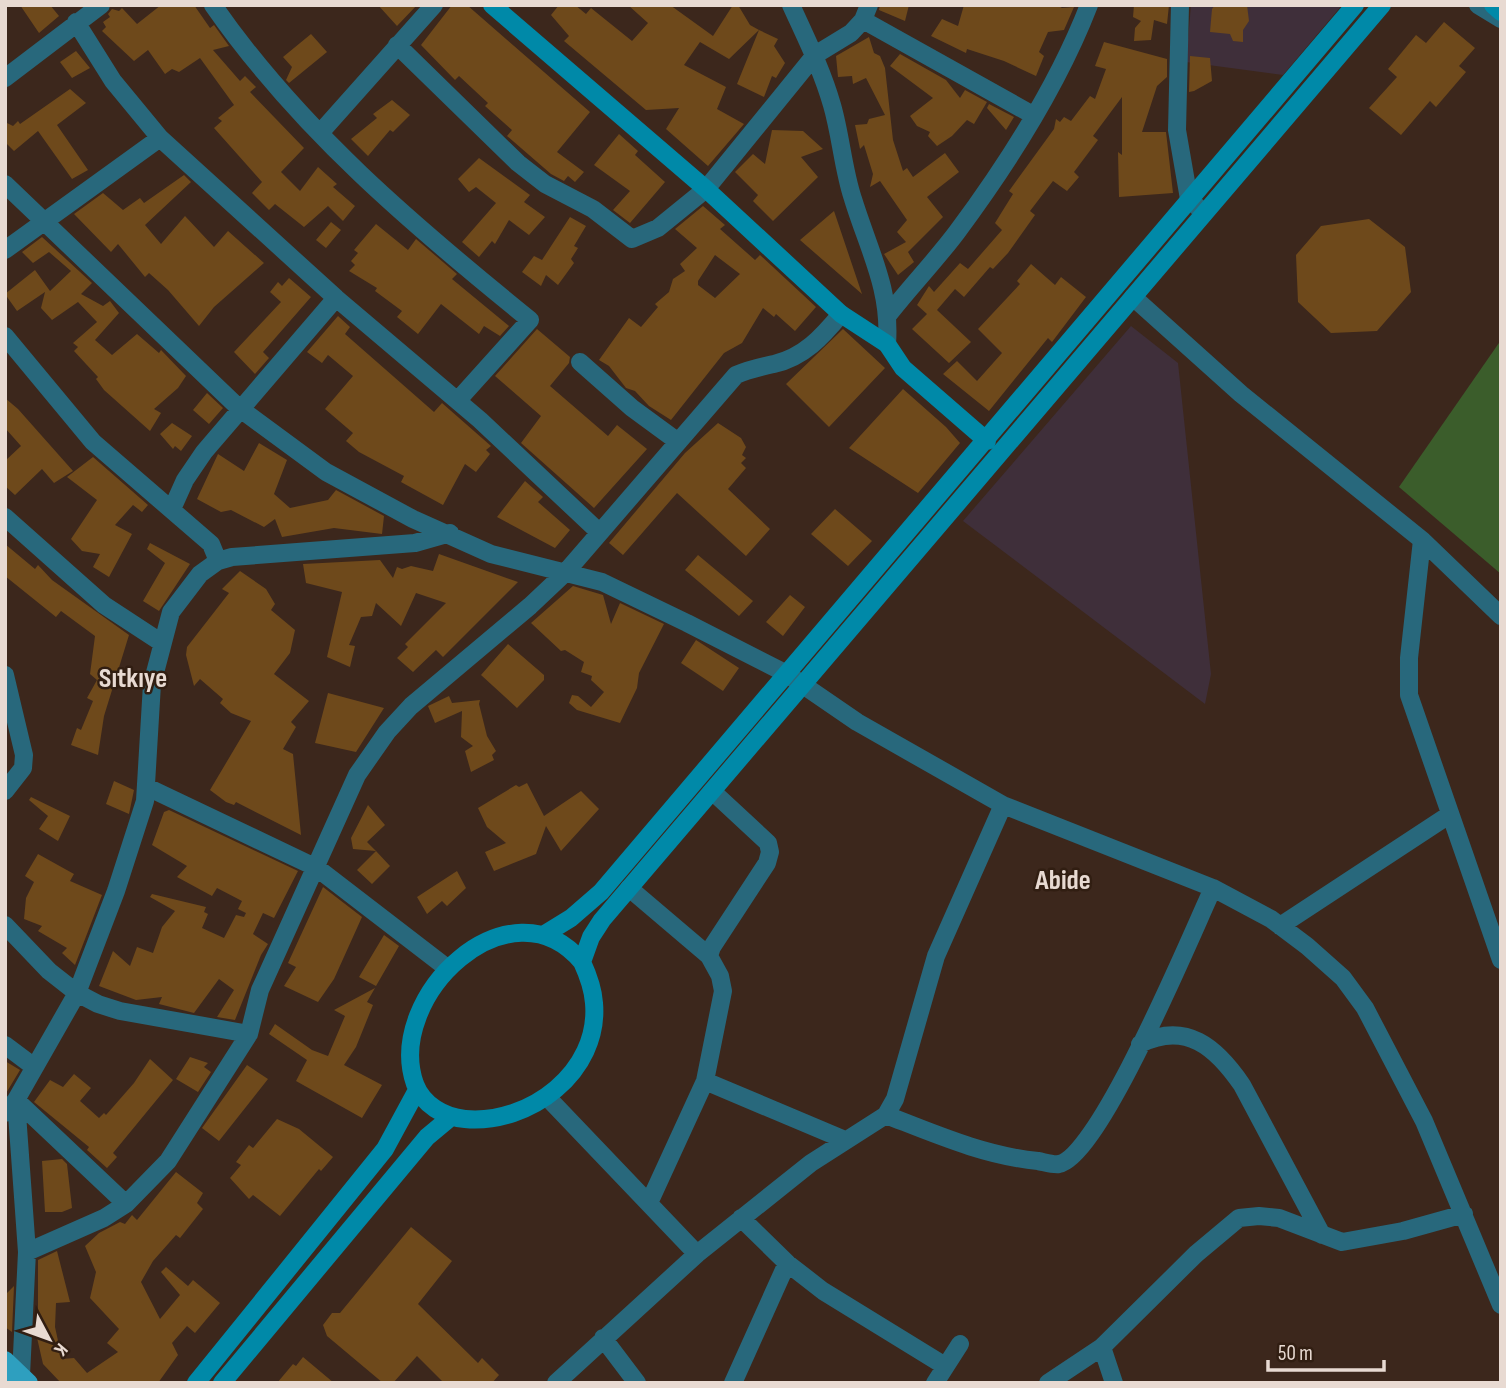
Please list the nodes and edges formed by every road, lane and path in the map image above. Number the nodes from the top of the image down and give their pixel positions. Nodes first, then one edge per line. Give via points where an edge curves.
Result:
1 (101, 5) edge
2 (213, 5) edge
3 (435, 5) edge
4 (492, 5) edge
5 (791, 5) edge
6 (1089, 5) edge
7 (1180, 5) edge
8 (1355, 5) edge
9 (1382, 5) edge
10 (1478, 5) edge
11 (1493, 5) edge
12 (1501, 12) edge
13 (866, 13) edge
14 (1501, 19) edge
15 (76, 22) junction
16 (397, 45) junction
17 (815, 55) junction
18 (5, 78) edge
19 (1033, 116) junction
20 (320, 133) junction
21 (160, 138) junction
22 (5, 184) edge
23 (706, 188) junction
24 (1189, 199) junction
25 (1204, 213) junction
26 (46, 222) junction
27 (5, 250) edge
28 (1133, 297) junction
29 (336, 298) junction
30 (841, 314) junction
31 (889, 314) junction
32 (5, 336) edge
33 (887, 344) junction
34 (580, 362) dead end
35 (458, 400) junction
36 (239, 408) junction
37 (987, 441) junction
38 (677, 442) junction
39 (172, 509) junction
40 (5, 517) edge
41 (599, 532) junction
42 (450, 533) junction
43 (1422, 540) junction
44 (218, 561) junction
45 (565, 573) junction
46 (1501, 616) edge
47 (162, 643) junction
48 (5, 675) edge
49 (795, 679) junction
50 (147, 787) junction
51 (5, 791) edge
52 (712, 791) junction
53 (1003, 805) junction
54 (1449, 816) junction
55 (317, 868) junction
56 (629, 888) junction
57 (1213, 888) junction
58 (5, 925) edge
59 (1280, 926) junction
60 (545, 934) junction
61 (1499, 951) edge
62 (709, 956) junction
63 (582, 962) junction
64 (447, 968) junction
65 (77, 993) junction
66 (250, 1034) junction
67 (1140, 1044) junction
68 (5, 1045) edge
69 (33, 1066) junction
70 (705, 1081) junction
71 (417, 1090) junction
72 (548, 1098) junction
73 (10, 1106) edge
74 (886, 1115) junction
75 (451, 1118) junction
76 (845, 1140) junction
77 (649, 1203) junction
78 (126, 1204) junction
79 (1464, 1214) junction
80 (741, 1218) junction
81 (1322, 1235) junction
82 (26, 1252) junction
83 (697, 1254) junction
84 (787, 1263) junction
85 (1501, 1305) edge
86 (603, 1338) junction
87 (960, 1344) dead end
88 (1101, 1347) junction
89 (5, 1360) edge
90 (945, 1366) junction
91 (16, 1380) edge
92 (196, 1383) edge
93 (222, 1383) edge
94 (556, 1383) edge
95 (637, 1383) edge
96 (733, 1383) edge
97 (935, 1383) edge
98 (1048, 1383) edge
99 (1114, 1383) edge

1 - 15 street
2 - 20 street
3 - 16 street
4 - 23 main road
5 - 17 street
6 - 19 street via 1074,44
7 - 24 street via 1177,130
8 - 24 main road
9 - 25 main road
10 - 14 street
11 - 12 main road
13 - 17 street via 851,33
13 - 19 street
15 - 18 street
15 - 21 street via 113,81
16 - 20 street
16 - 23 street via 518,163 632,239 657,228
17 - 23 street
17 - 31 street
19 - 31 street via 956,233
20 - 35 street via 426,236 530,320
21 - 26 street
21 - 29 street
22 - 26 street
23 - 30 main road
24 - 25 street
24 - 37 main road
25 - 28 main road
26 - 27 street
26 - 36 street
28 - 43 street via 1241,394
28 - 49 main road
29 - 35 street
29 - 36 street
30 - 33 main road
30 - 38 street via 805,351 736,375
31 - 33 street
32 - 39 street via 93,442
33 - 37 main road via 903,368
34 - 38 street
35 - 41 street
36 - 39 street via 185,480
36 - 42 street via 326,472 413,519
37 - 49 main road
38 - 41 street
39 - 44 street via 211,544
40 - 47 street via 104,605
41 - 45 street
42 - 44 street via 415,543 270,552
42 - 45 street via 491,554
43 - 46 street
43 - 54 street via 1409,695
44 - 47 street via 183,594 171,612
45 - 49 street via 602,582
45 - 55 street via 387,732 357,775
47 - 50 street via 152,684
48 - 51 street via 24,755 23,768
49 - 52 main road
49 - 53 street via 857,722
49 - 60 main road via 601,892
50 - 55 street
50 - 65 street via 116,891
52 - 56 main road
52 - 62 street via 768,843 770,852
53 - 57 street
53 - 74 street via 936,956 895,1099
54 - 59 street
54 - 61 street
55 - 64 street
55 - 66 street via 260,990
56 - 62 street
56 - 63 main road via 596,929
57 - 59 street
57 - 67 street
58 - 65 street
59 - 79 street via 1343,978 1366,1008 1424,1121
60 - 63 main road via 571,948
60 - 64 main road via 517,933 492,940
62 - 70 street via 723,991
63 - 72 main road via 595,1006 589,1037 577,1065
64 - 71 main road via 431,990 410,1037 409,1065
65 - 66 street via 120,1011
65 - 69 street
66 - 78 street via 168,1161
67 - 74 street via 1096,1131 1077,1154 1060,1164 951,1141
67 - 81 street via 1169,1034 1195,1040 1227,1062
68 - 69 street
69 - 73 street
70 - 76 street
70 - 77 street
71 - 75 main road
71 - 92 main road via 385,1149
72 - 75 main road via 501,1117
72 - 77 street
73 - 78 street
73 - 82 street
74 - 76 street
75 - 93 main road via 427,1137
76 - 80 street
77 - 83 street
78 - 82 street
79 - 81 street via 1342,1242
79 - 85 street
80 - 83 street
80 - 84 street
81 - 88 street via 1279,1218 1238,1218
82 - 91 street
83 - 86 street
84 - 90 street via 862,1317
84 - 96 street
86 - 94 street
86 - 95 street
87 - 90 street
88 - 98 street
88 - 99 street
89 - 91 main road
90 - 97 street

